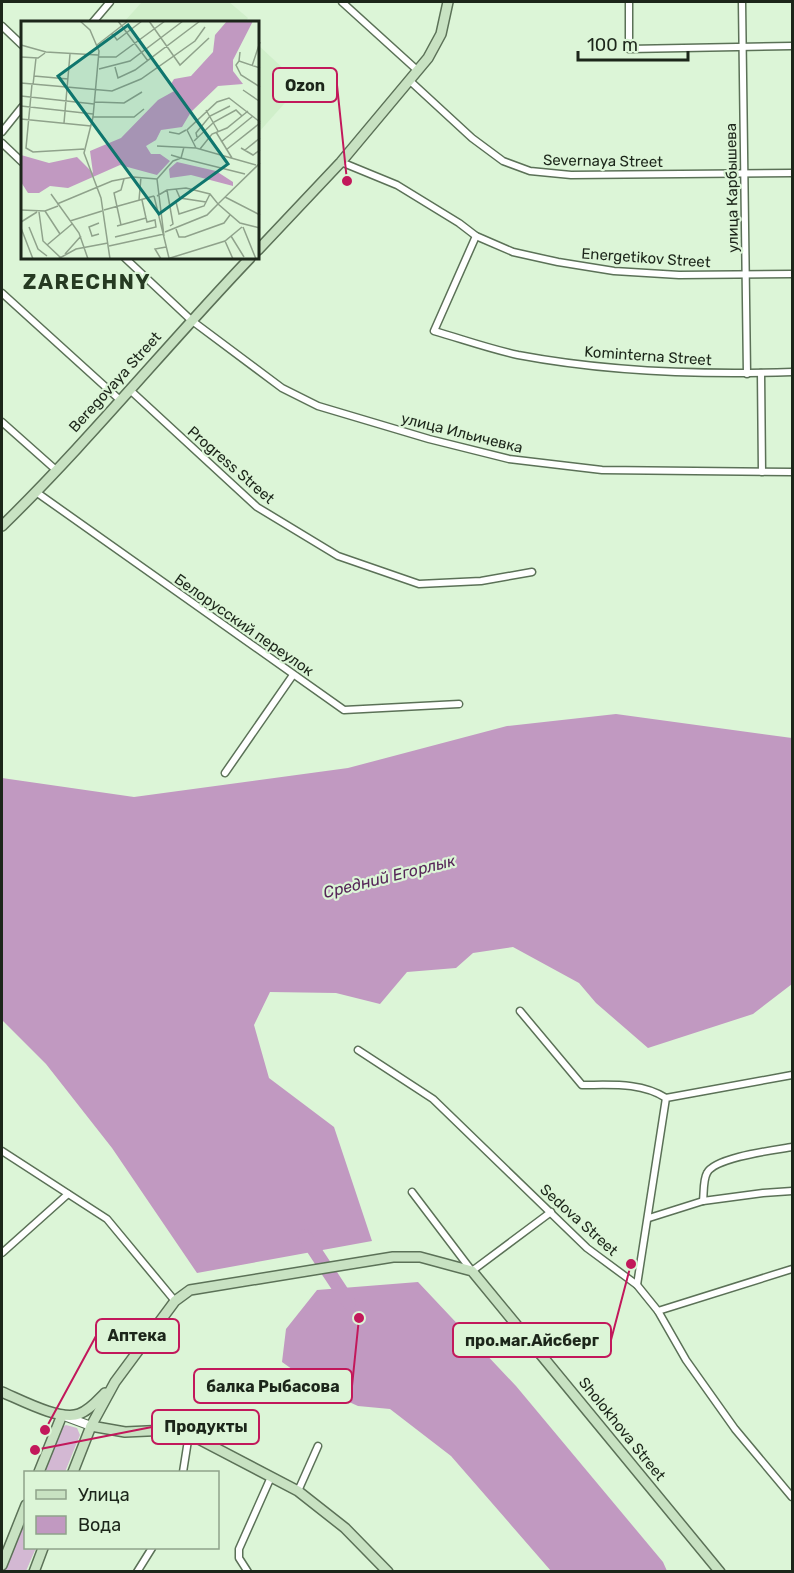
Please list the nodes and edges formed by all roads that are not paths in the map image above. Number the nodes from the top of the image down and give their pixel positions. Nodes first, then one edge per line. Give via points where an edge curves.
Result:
1 (110, 2) edge
2 (342, 2) edge
3 (448, 2) edge
4 (629, 2) edge
5 (742, 2) edge
6 (94, 21) edge
7 (2, 26) edge
8 (21, 44) edge
9 (792, 46) edge
10 (742, 47) junction
11 (417, 70) junction
12 (409, 80) junction
13 (21, 108) edge
14 (2, 132) edge
15 (2, 143) edge
16 (21, 161) edge
17 (341, 162) junction
18 (744, 173) junction
19 (792, 173) edge
20 (476, 236) junction
21 (260, 248) edge
22 (127, 260) edge
23 (248, 260) edge
24 (792, 274) edge
25 (745, 275) junction
26 (2, 293) edge
27 (191, 320) junction
28 (792, 372) edge
29 (761, 373) junction
30 (747, 374) junction
31 (130, 390) junction
32 (120, 400) junction
33 (2, 422) edge
34 (56, 470) junction
35 (762, 472) junction
36 (792, 472) edge
37 (36, 492) junction
38 (2, 526) edge
39 (531, 572) dead end
40 (293, 675) junction
41 (459, 704) dead end
42 (225, 773) dead end
43 (520, 1011) dead end
44 (358, 1050) dead end
45 (792, 1075) edge
46 (666, 1098) junction
47 (792, 1147) edge
48 (2, 1151) edge
49 (792, 1191) edge
50 (412, 1192) dead end
51 (68, 1194) junction
52 (703, 1201) junction
53 (550, 1212) junction
54 (649, 1218) junction
55 (2, 1253) edge
56 (792, 1269) edge
57 (472, 1271) junction
58 (637, 1285) junction
59 (175, 1301) junction
60 (658, 1311) junction
61 (115, 1382) junction
62 (2, 1392) edge
63 (62, 1415) junction
64 (91, 1426) junction
65 (189, 1434) junction
66 (318, 1446) dead end
67 (40, 1471) edge
68 (74, 1471) edge
69 (183, 1471) edge
70 (271, 1477) junction
71 (298, 1491) junction
72 (792, 1497) edge
73 (24, 1510) edge
74 (44, 1549) edge
75 (151, 1549) edge
76 (2, 1565) edge
77 (34, 1572) edge
78 (137, 1572) edge
79 (248, 1572) edge
80 (388, 1572) edge
81 (720, 1572) edge

1 - 6 street
2 - 11 street
3 - 11 main road via 441,34
4 - 10 street via 629,49
5 - 10 street, улица Карбышева
7 - 8 street
9 - 10 street
10 - 18 street, улица Карбышева
11 - 12 main road
12 - 17 main road
12 - 18 street, Severnaya Street via 472,138 503,161 530,171 571,175
13 - 14 street
15 - 16 street
17 - 20 street, Energetikov Street via 397,185
17 - 21 main road
18 - 19 street, Severnaya Street
18 - 25 street, улица Карбышева
20 - 25 street, Energetikov Street via 513,252 614,271
20 - 30 street, Kominterna Street via 434,331 516,354 609,369
22 - 27 street, улица Ильичевка
23 - 27 main road, Beregovaya Street
24 - 25 street, Energetikov Street
25 - 30 street, улица Карбышева
26 - 32 street
27 - 31 main road, Beregovaya Street
27 - 35 street, улица Ильичевка via 282,388 318,406 429,439 509,459 603,470
28 - 29 street, Kominterna Street
29 - 30 street, Kominterna Street
29 - 35 street
31 - 32 main road, Beregovaya Street
31 - 39 street, Progress Street via 257,507 338,556 420,584 481,581
32 - 34 main road, Beregovaya Street
33 - 34 street
34 - 37 main road, Beregovaya Street
35 - 36 street, улица Ильичевка
37 - 38 main road, Beregovaya Street
37 - 40 street, Белорусский переулок
40 - 41 street, Белорусский переулок via 344,710
40 - 42 street
43 - 46 street via 582,1085 652,1089
44 - 53 street, Sedova Street via 433,1099
45 - 46 street
46 - 54 street
47 - 52 street via 716,1164 707,1173
48 - 51 street
49 - 52 street
50 - 57 street, Sholokhova Street
51 - 55 street
51 - 59 street via 107,1220
52 - 54 street
53 - 57 street
53 - 58 street, Sedova Street via 587,1248
54 - 58 street
56 - 60 street
57 - 59 main road via 420,1257 393,1257 190,1290
57 - 81 main road, Sholokhova Street
58 - 60 street, Sedova Street
59 - 61 main road
60 - 72 street, Sedova Street via 686,1360 735,1429
61 - 63 main road via 79,1414
61 - 64 main road
62 - 63 main road
63 - 64 street
63 - 67 main road
64 - 65 main road via 125,1432 169,1430
64 - 68 main road
65 - 69 street
65 - 70 main road
66 - 71 street
70 - 71 main road
70 - 79 street via 239,1549 239,1558
71 - 80 main road via 345,1528
73 - 76 main road
74 - 77 main road
75 - 78 street

